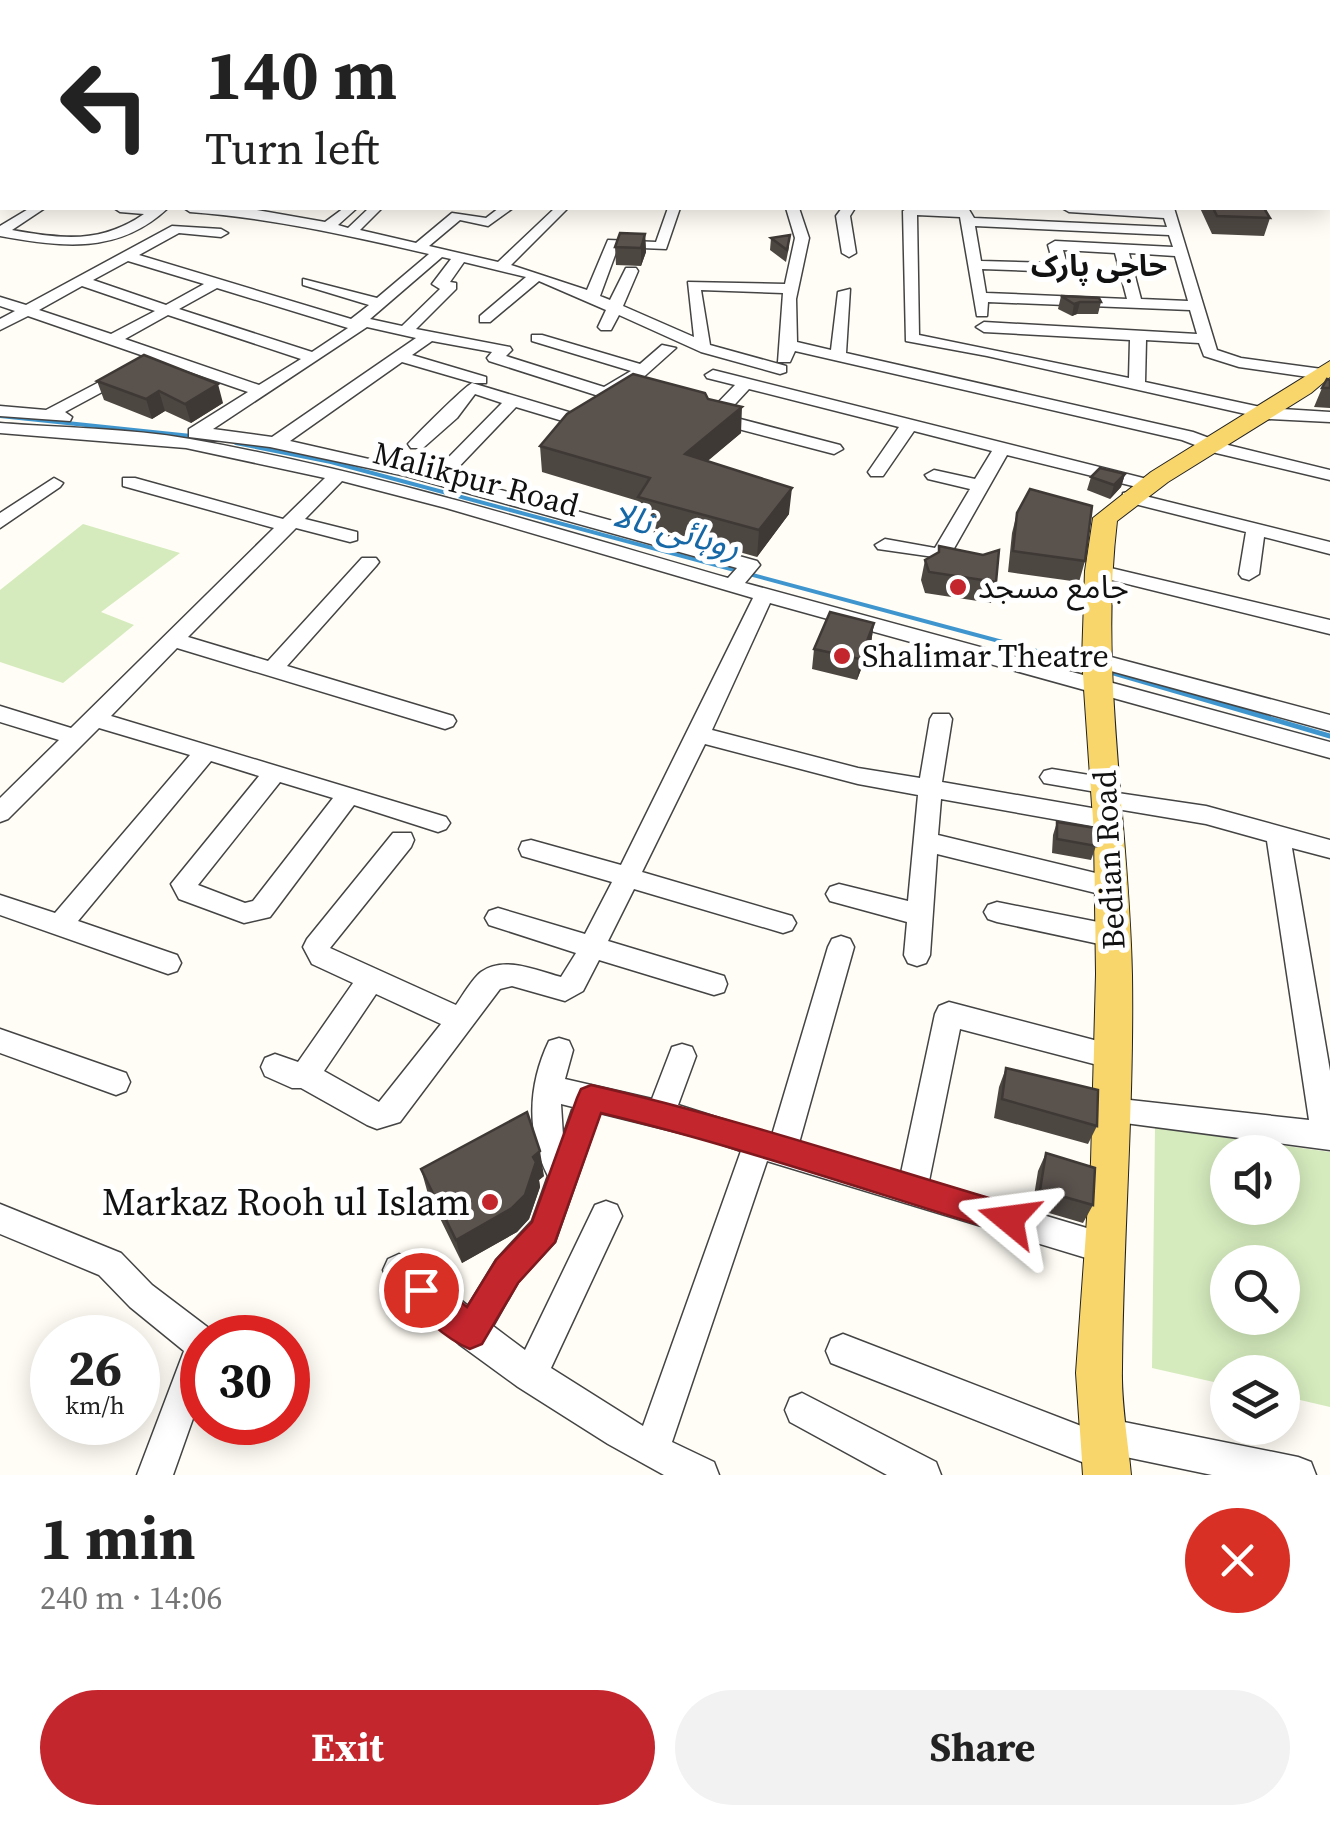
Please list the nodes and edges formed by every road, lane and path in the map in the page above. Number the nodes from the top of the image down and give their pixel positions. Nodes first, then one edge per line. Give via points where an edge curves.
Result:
1 (35, 210) edge
2 (158, 210) edge
3 (205, 210) edge
4 (311, 210) edge
5 (349, 210) edge
6 (374, 210) edge
7 (504, 210) edge
8 (560, 210) edge
9 (673, 210) edge
10 (794, 210) edge
11 (847, 210) edge
12 (1025, 210) edge
13 (1135, 210) edge
14 (1168, 211) edge
15 (967, 214) edge
16 (295, 222) junction
17 (1028, 225) junction
18 (328, 227) junction
19 (1173, 231) junction
20 (350, 232) junction
21 (221, 233) dead end
22 (418, 248) junction
23 (1121, 248) junction
24 (86, 252) dead end
25 (1178, 252) junction
26 (438, 254) junction
27 (849, 254) dead end
28 (459, 258) junction
29 (126, 260) junction
30 (976, 265) junction
31 (1006, 266) junction
32 (501, 267) junction
33 (630, 272) dead end
34 (538, 276) junction
35 (84, 282) junction
36 (308, 282) dead end
37 (216, 284) junction
38 (791, 289) junction
39 (845, 292) dead end
40 (980, 297) junction
41 (1013, 297) junction
42 (1113, 301) junction
43 (0, 302) edge
44 (596, 302) junction
45 (1135, 303) junction
46 (380, 304) junction
47 (1154, 304) junction
48 (559, 306) dead end
49 (1194, 306) junction
50 (26, 310) junction
51 (167, 310) junction
52 (486, 319) dead end
53 (356, 323) junction
54 (0, 324) edge
55 (606, 327) dead end
56 (984, 327) junction
57 (405, 331) junction
58 (1078, 332) junction
59 (1130, 335) junction
60 (429, 336) junction
61 (1163, 336) junction
62 (537, 338) dead end
63 (1205, 339) junction
64 (112, 340) junction
65 (789, 345) junction
66 (703, 347) junction
67 (668, 348) dead end
68 (986, 351) junction
69 (400, 356) junction
70 (838, 356) junction
71 (314, 358) junction
72 (158, 360) junction
73 (780, 369) junction
74 (643, 370) junction
75 (1326, 370) edge
76 (1081, 371) junction
77 (713, 375) dead end
78 (136, 379) edge
79 (480, 380) dead end
80 (746, 383) junction
81 (1137, 385) junction
82 (772, 390) junction
83 (260, 391) junction
84 (66, 394) dead end
85 (605, 394) junction
86 (513, 401) junction
87 (85, 408) dead end
88 (0, 411) edge
89 (52, 412) dead end
90 (1269, 413) junction
91 (1330, 416) edge
92 (566, 417) junction
93 (909, 425) junction
94 (0, 428) edge
95 (551, 431) edge
96 (191, 438) junction
97 (278, 442) junction
98 (417, 444) dead end
99 (1003, 447) junction
100 (1207, 447) junction
101 (834, 449) dead end
102 (446, 470) dead end
103 (877, 472) dead end
104 (934, 475) dead end
105 (338, 476) junction
106 (1330, 478) edge
107 (129, 482) dead end
108 (54, 483) dead end
109 (980, 486) junction
110 (1139, 491) junction
111 (460, 496) junction
112 (0, 502) edge
113 (23, 506) junction
114 (0, 522) edge
115 (288, 524) junction
116 (1256, 530) junction
117 (350, 536) dead end
118 (885, 545) dead end
119 (1330, 548) edge
120 (941, 556) junction
121 (369, 562) dead end
122 (964, 563) edge
123 (1098, 571) junction
124 (1249, 574) dead end
125 (764, 595) junction
126 (1330, 627) edge
127 (174, 640) junction
128 (273, 668) junction
129 (1097, 672) junction
130 (0, 714) edge
131 (96, 719) junction
132 (941, 719) dead end
133 (444, 721) dead end
134 (1330, 723) edge
135 (699, 734) junction
136 (76, 738) junction
137 (1330, 750) edge
138 (205, 753) junction
139 (274, 774) junction
140 (1052, 777) dead end
141 (930, 788) junction
142 (349, 794) junction
143 (1108, 801) junction
144 (0, 813) edge
145 (438, 823) dead end
146 (1278, 834) junction
147 (402, 840) dead end
148 (928, 842) junction
149 (531, 849) dead end
150 (1330, 850) edge
151 (629, 878) junction
152 (1112, 887) junction
153 (839, 894) dead end
154 (0, 904) edge
155 (998, 912) dead end
156 (921, 915) junction
157 (498, 918) dead end
158 (783, 923) dead end
159 (60, 925) junction
160 (1113, 936) junction
161 (593, 946) junction
162 (841, 948) dead end
163 (917, 954) dead end
164 (168, 963) dead end
165 (370, 981) junction
166 (714, 984) dead end
167 (460, 1019) junction
168 (0, 1041) edge
169 (559, 1050) dead end
170 (682, 1056) dead end
171 (1113, 1057) junction
172 (275, 1067) dead end
173 (304, 1075) junction
174 (116, 1082) dead end
175 (548, 1088) junction
176 (591, 1098) junction
177 (1112, 1111) junction
178 (660, 1116) junction
179 (1328, 1136) edge
180 (770, 1147) junction
181 (562, 1172) junction
182 (912, 1190) junction
183 (606, 1216) dead end
184 (2, 1223) edge
185 (1106, 1248) junction
186 (398, 1270) dead end
187 (180, 1328) edge
188 (470, 1332) junction
189 (844, 1351) dead end
190 (530, 1375) junction
191 (180, 1406) edge
192 (802, 1410) dead end
193 (1105, 1454) edge
194 (654, 1460) edge
195 (155, 1475) edge
196 (702, 1475) edge
197 (923, 1475) edge
198 (1298, 1475) edge

1 - 2 street via 0,232 92,244 113,239
3 - 16 street
4 - 16 street
5 - 18 street
6 - 20 street
7 - 22 street via 488,222 457,216
8 - 32 street
9 - 44 street via 661,246 613,242
10 - 38 street via 802,238
11 - 27 street
12 - 17 street
13 - 14 street
14 - 19 street
15 - 17 street
15 - 30 street
15 - 68 street via 910,211 911,338
16 - 18 street
17 - 19 street
18 - 20 street
19 - 25 street
20 - 22 street
21 - 29 street via 177,229
22 - 26 street
23 - 25 street
23 - 31 street via 1055,245 1061,268
23 - 45 street
24 - 29 street
25 - 49 street
26 - 28 street
26 - 46 street
28 - 32 street
28 - 57 street via 439,284 451,286
29 - 35 street
29 - 37 street
30 - 31 street
30 - 40 street
31 - 41 street
32 - 34 street
33 - 44 street
34 - 44 street
34 - 52 street
35 - 50 street
35 - 51 street
36 - 46 street
37 - 51 street
37 - 53 street
38 - 65 street
38 - 66 street via 693,286
39 - 70 street
40 - 41 street
40 - 56 street
41 - 42 street
42 - 45 street
42 - 59 street
43 - 50 street
44 - 48 street
44 - 55 street
44 - 66 street
45 - 47 street
46 - 53 street
47 - 49 street
47 - 61 street
49 - 63 street
50 - 54 street
50 - 64 street
51 - 64 street
51 - 71 street
53 - 57 street
53 - 71 street via 360,327
56 - 58 street
56 - 68 street
57 - 60 street
58 - 59 street
58 - 76 street
59 - 61 street
59 - 81 street
60 - 69 street
60 - 85 street via 504,350 495,358
61 - 63 street
62 - 74 street
63 - 75 street via 1216,358
64 - 72 street
65 - 70 street
65 - 73 street
66 - 73 street
67 - 74 street
68 - 76 street
69 - 79 street
69 - 97 street
70 - 100 street via 1186,436
71 - 83 street
72 - 83 street
72 - 84 street
72 - 89 street
73 - 82 street
74 - 85 street
75 - 90 main road, Bedian Road
76 - 81 street
77 - 80 street
78 - 87 street
80 - 82 street
80 - 101 street via 714,417
81 - 90 street
82 - 93 street
83 - 96 street
85 - 92 street
86 - 92 street
86 - 98 street via 472,388
86 - 102 street
88 - 96 street
90 - 91 street
90 - 100 main road, Bedian Road
92 - 95 street
93 - 99 street
93 - 103 street
94 - 96 street, Malikpur Road
96 - 97 street
96 - 105 street, Malikpur Road
97 - 111 street
99 - 109 street
99 - 110 street
100 - 106 street
100 - 110 main road, Bedian Road
104 - 109 street
105 - 111 street, Malikpur Road
105 - 115 street
107 - 115 street
108 - 113 street
109 - 120 street
110 - 116 street
110 - 123 main road, Bedian Road via 1105,518
111 - 125 street, Malikpur Road via 739,578
112 - 113 street
113 - 114 street
115 - 117 street
115 - 127 street
116 - 119 street
116 - 124 street
118 - 120 street
120 - 122 street
121 - 128 street
123 - 126 street
123 - 129 main road, Bedian Road
125 - 129 street, Malikpur Road
125 - 135 street
127 - 128 street
127 - 131 street
128 - 133 street
129 - 134 street
129 - 137 street, Malikpur Road
129 - 143 main road, Bedian Road
130 - 136 street
131 - 136 street
131 - 138 street
132 - 141 street
135 - 141 street
135 - 151 street
136 - 144 street
138 - 139 street
138 - 159 street
139 - 142 street
139 - 142 street via 184,884 188,892 244,913 262,910
140 - 143 street
141 - 143 street
141 - 148 street
142 - 145 street
143 - 146 street
143 - 152 main road, Bedian Road
146 - 150 street
146 - 179 street
147 - 165 street via 316,947
148 - 152 street
148 - 156 street
149 - 151 street
151 - 158 street
151 - 161 street
152 - 160 main road, Bedian Road
153 - 156 street
154 - 159 street
155 - 160 street
156 - 163 street
157 - 161 street
159 - 164 street
160 - 171 main road, Bedian Road
161 - 166 street
161 - 167 street via 565,990 500,976 481,989
162 - 180 street
165 - 167 street
165 - 173 street
167 - 173 street via 390,1113 377,1116
168 - 174 street
169 - 175 street
170 - 178 street
171 - 177 main road, Bedian Road
171 - 182 street via 949,1014
172 - 173 street
175 - 176 street
175 - 181 street via 546,1130
176 - 178 street
176 - 181 street
177 - 179 street
177 - 185 main road, Bedian Road
178 - 180 street
180 - 182 street
180 - 194 street
181 - 188 street via 544,1232 507,1271
182 - 185 street
183 - 190 street
184 - 187 street via 110,1264
185 - 193 main road, Bedian Road via 1099,1373
186 - 188 street
188 - 190 street
189 - 193 street
190 - 194 street
191 - 195 street
192 - 197 street
193 - 198 street
194 - 196 street

